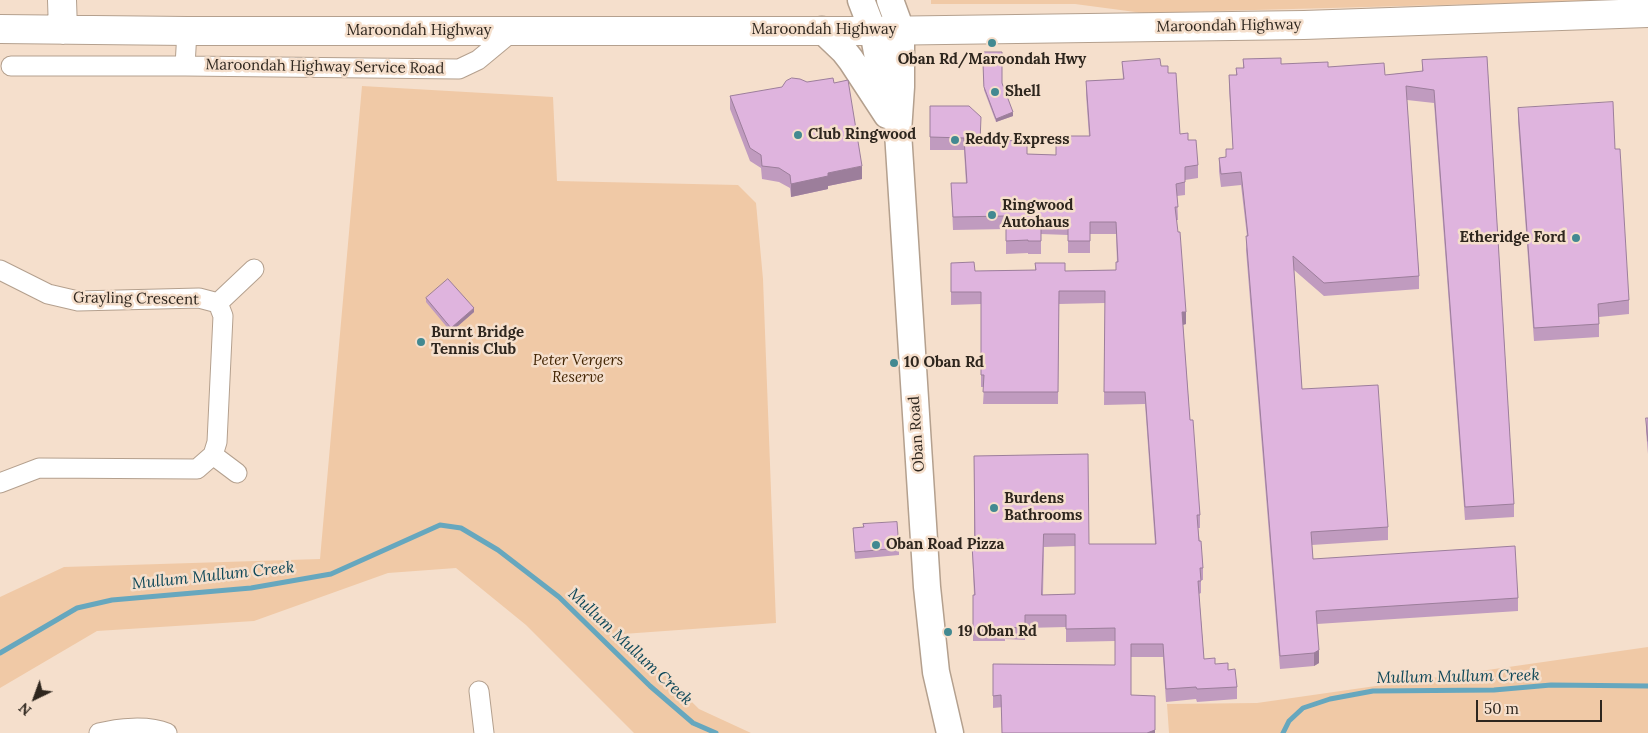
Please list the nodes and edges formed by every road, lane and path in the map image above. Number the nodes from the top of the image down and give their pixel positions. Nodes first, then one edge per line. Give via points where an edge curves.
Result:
1 (62, 0) edge
2 (861, 0) edge
3 (890, 0) edge
4 (1648, 13) edge
5 (0, 29) edge
6 (63, 30) junction
7 (822, 30) junction
8 (873, 30) junction
9 (900, 30) junction
10 (187, 31) junction
11 (513, 31) junction
12 (11, 66) dead end
13 (185, 66) junction
14 (898, 132) junction
15 (254, 269) dead end
16 (0, 270) edge
17 (218, 303) junction
18 (213, 455) junction
19 (237, 473) dead end
20 (0, 483) edge
21 (479, 691) dead end
22 (99, 733) edge
23 (166, 733) edge
24 (484, 733) edge
25 (950, 733) edge

1 - 6 highway
2 - 8 main road, Oban Road
3 - 9 main road, Oban Road
4 - 9 highway, Maroondah Highway via 1304,25
5 - 6 highway, Maroondah Highway
6 - 10 highway, Maroondah Highway
7 - 8 highway, Maroondah Highway
7 - 11 highway, Maroondah Highway
7 - 14 main road via 851,60
8 - 9 highway, Maroondah Highway
8 - 14 main road, Oban Road
9 - 14 main road, Oban Road via 902,87
10 - 11 highway, Maroondah Highway
10 - 13 street, Maroondah Highway Service Road
11 - 13 street, Maroondah Highway Service Road via 478,60 458,69
12 - 13 street, Maroondah Highway Service Road
14 - 25 main road, Oban Road via 927,586 936,672
15 - 17 street, Grayling Crescent
16 - 17 street, Grayling Crescent via 48,294 78,301 199,298
17 - 18 street, Grayling Crescent via 223,316 217,442
18 - 19 street
18 - 20 street via 197,469 39,468
21 - 24 street
22 - 23 street via 138,728

